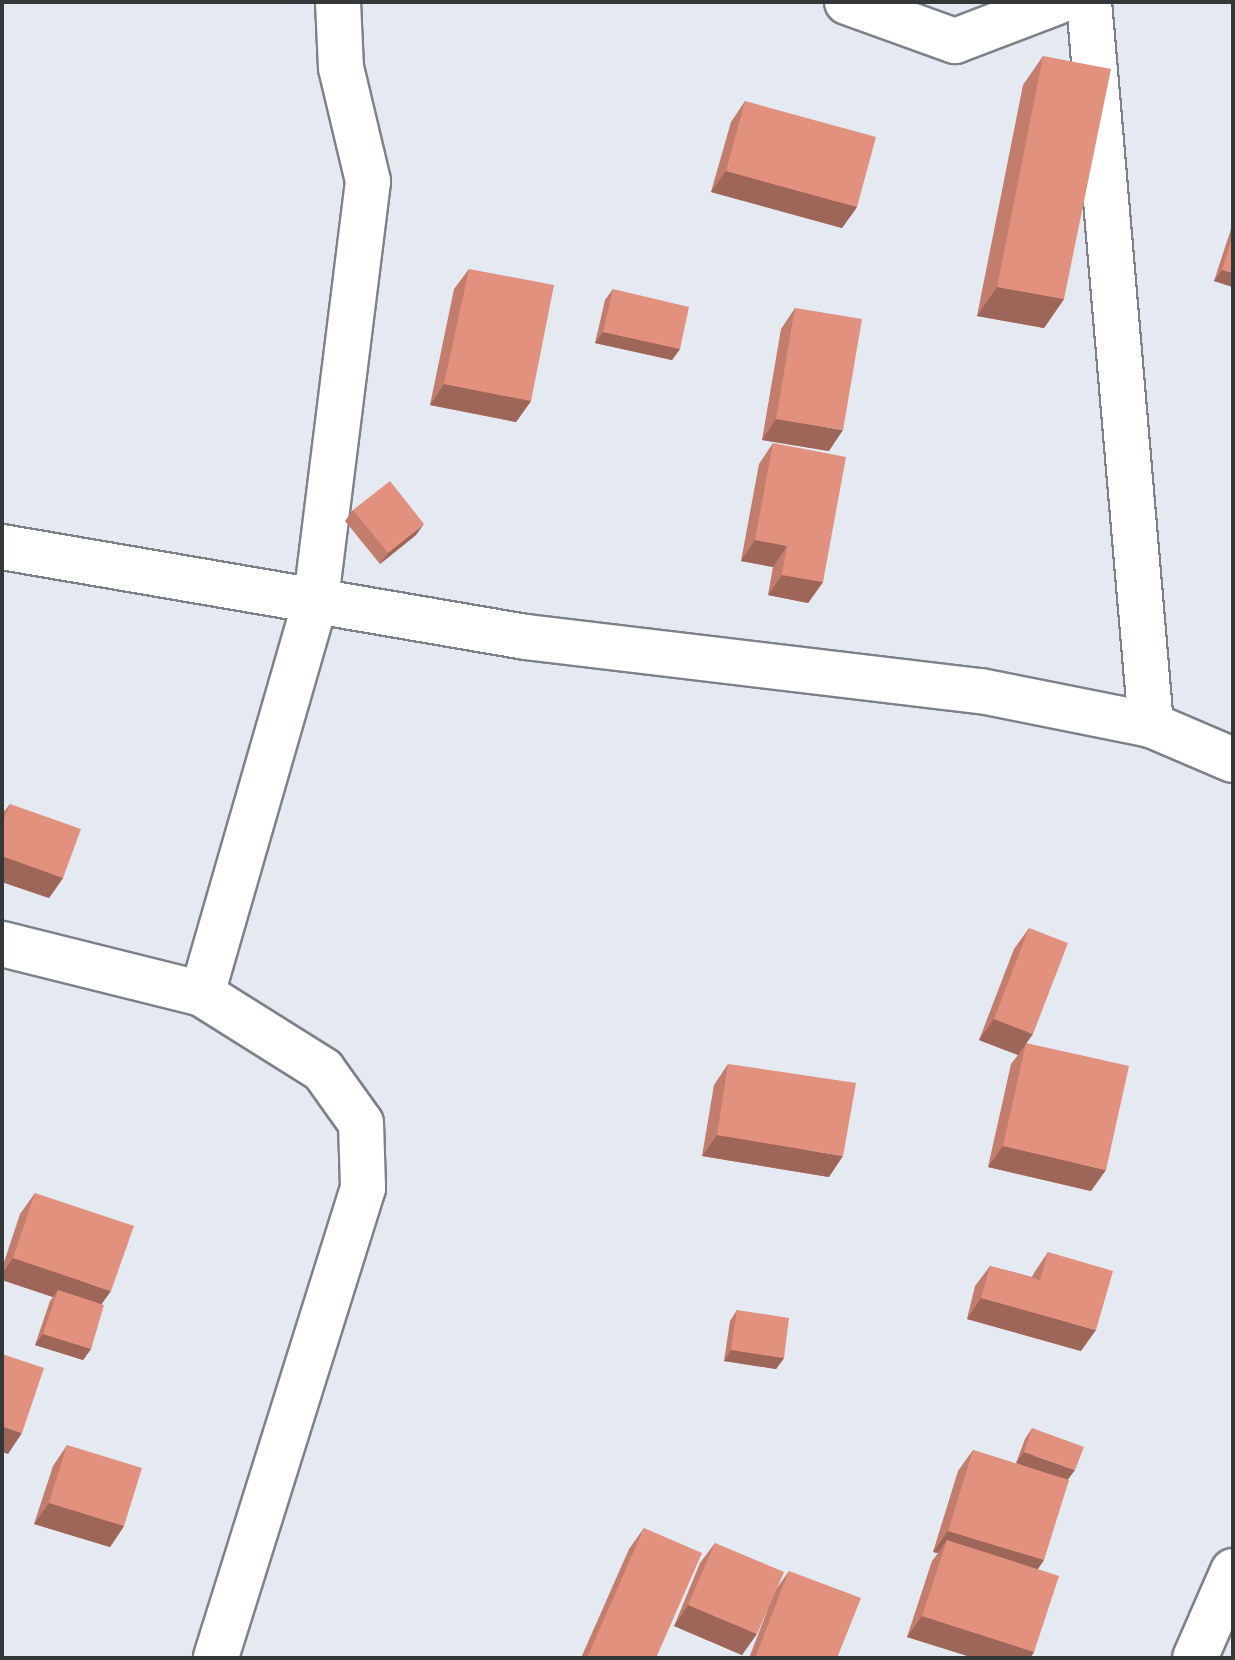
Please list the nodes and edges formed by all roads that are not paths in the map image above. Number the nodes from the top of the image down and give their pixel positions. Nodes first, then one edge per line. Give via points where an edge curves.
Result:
1 (338, 2) edge
2 (847, 2) edge
3 (1057, 2) edge
4 (1089, 2) edge
5 (2, 547) edge
6 (316, 599) junction
7 (1151, 725) junction
8 (1233, 760) edge
9 (2, 944) edge
10 (202, 994) junction
11 (1233, 1571) edge
12 (216, 1658) edge
13 (1195, 1658) edge

1 - 6 street via 341,68 368,181
2 - 3 street via 955,41
4 - 7 street
5 - 6 street
6 - 7 street via 526,637 981,691
6 - 10 street
7 - 8 street
9 - 10 street
10 - 12 street via 323,1070 361,1123 363,1188
11 - 13 street

